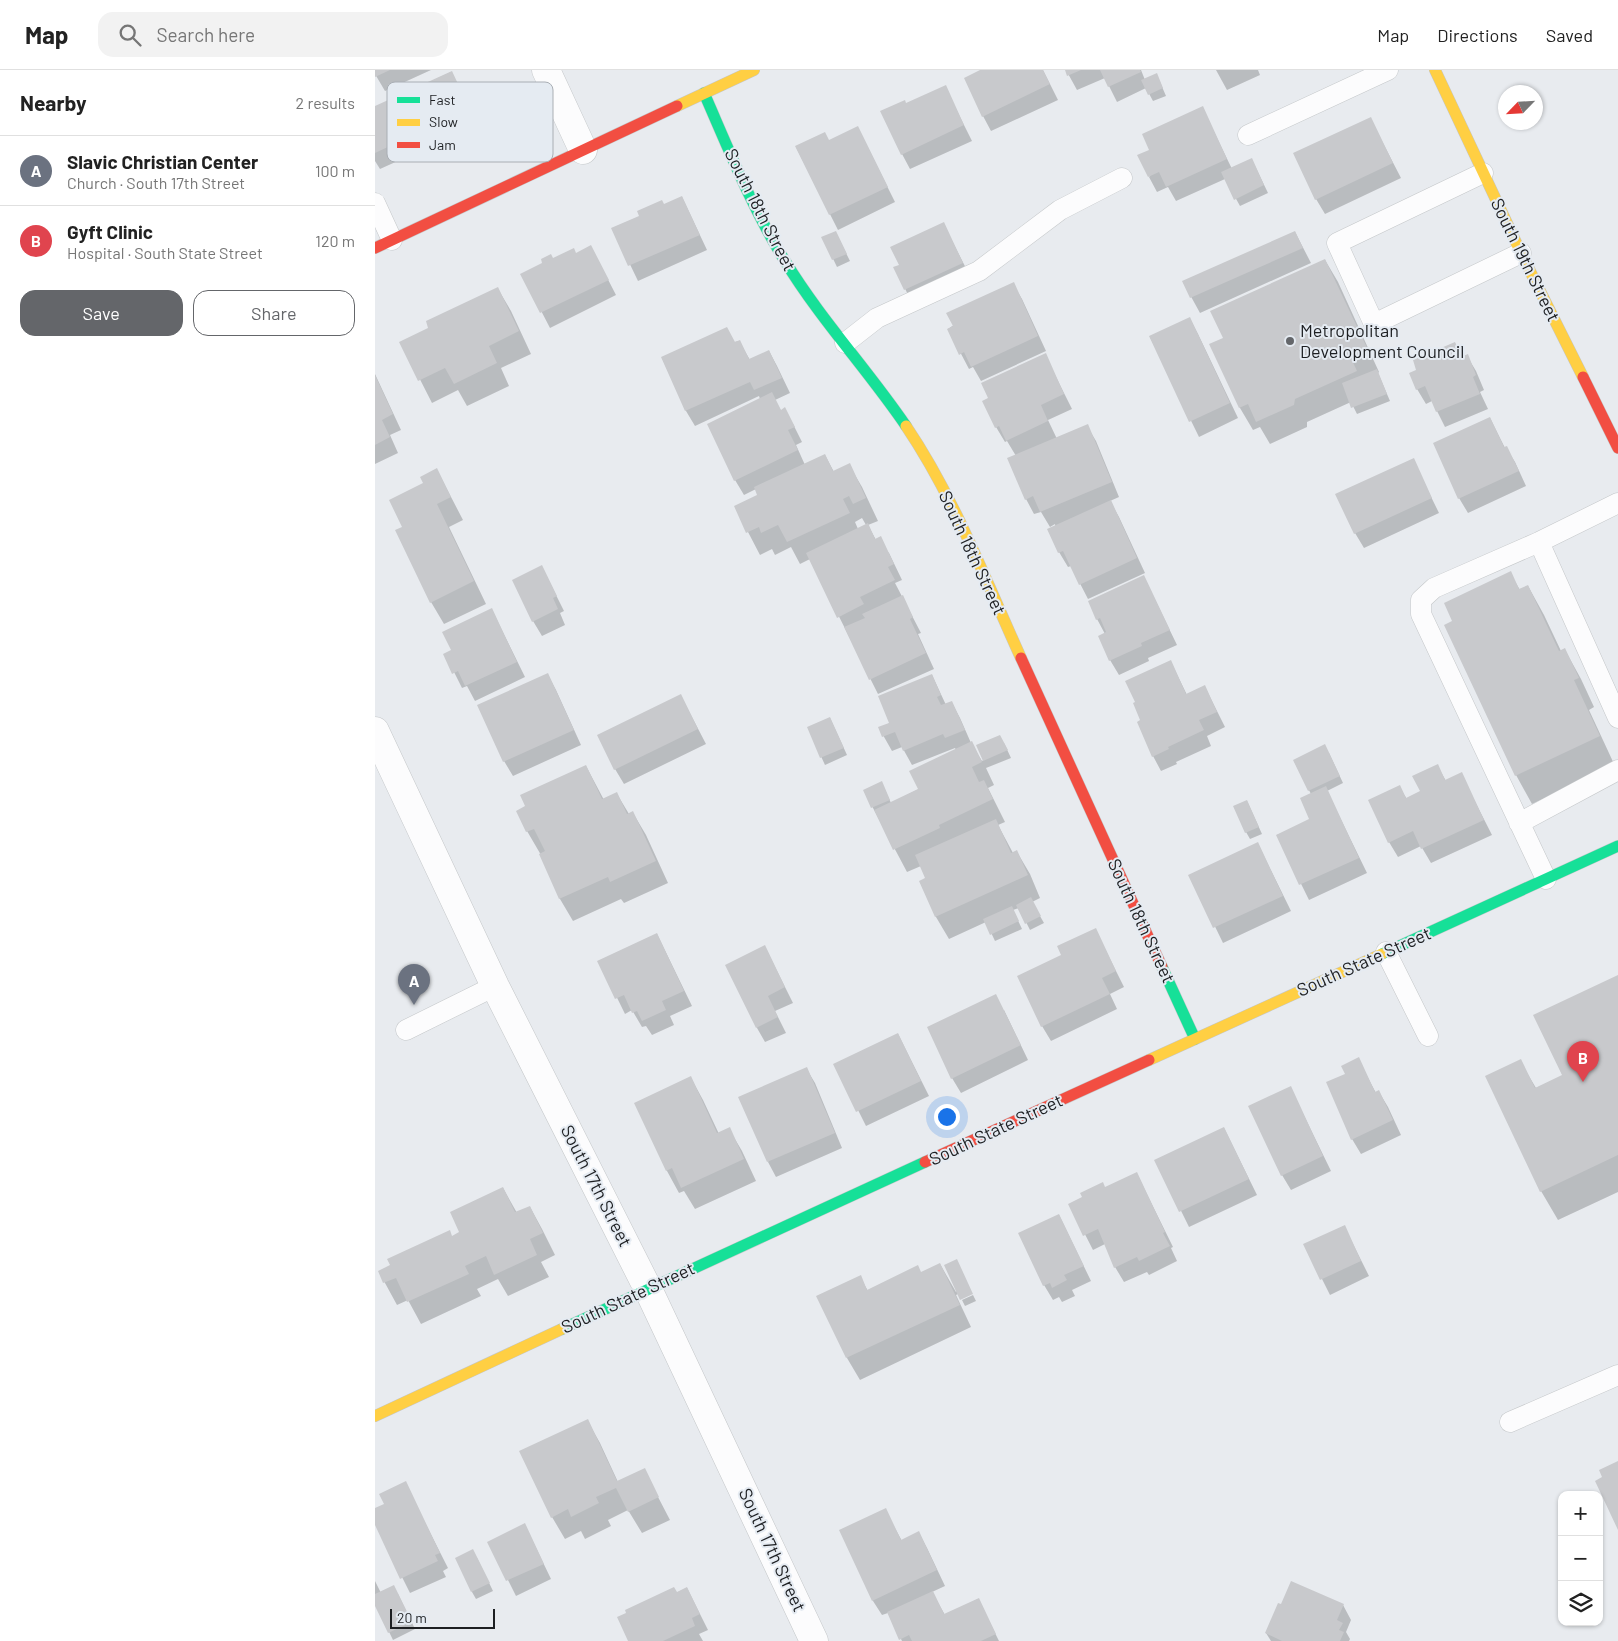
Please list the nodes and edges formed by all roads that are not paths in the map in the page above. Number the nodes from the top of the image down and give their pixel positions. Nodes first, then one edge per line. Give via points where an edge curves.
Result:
1 (546, 70) edge
2 (754, 70) edge
3 (1388, 70) edge
4 (1435, 70) edge
5 (552, 82) edge
6 (553, 85) edge
7 (704, 93) junction
8 (1248, 135) dead end
9 (583, 150) junction
10 (1483, 173) junction
11 (1122, 178) dead end
12 (375, 203) edge
13 (384, 244) edge
14 (1521, 253) junction
15 (845, 343) junction
16 (1618, 448) edge
17 (1618, 503) edge
18 (1539, 542) junction
19 (1618, 718) edge
20 (375, 731) edge
21 (1618, 770) edge
22 (1519, 823) junction
23 (1618, 846) edge
24 (1546, 879) junction
25 (1386, 952) junction
26 (495, 986) junction
27 (406, 1030) dead end
28 (1428, 1036) dead end
29 (1195, 1039) junction
30 (648, 1288) junction
31 (1618, 1375) edge
32 (375, 1416) edge
33 (1510, 1422) dead end
34 (815, 1641) edge

1 - 5 street
2 - 7 street
3 - 8 lane
4 - 10 street, South 19th Street
6 - 9 street
7 - 9 street
7 - 15 street, South 18th Street via 783,260
9 - 13 street
10 - 14 street, South 19th Street
10 - 14 lane via 1337,243 1375,324
11 - 15 lane via 1060,210 979,271 877,318
12 - 13 lane
14 - 16 street, South 19th Street
15 - 29 street, South 18th Street via 910,432 937,480
17 - 18 lane
18 - 19 lane
18 - 22 lane via 1433,588 1421,600 1421,614
20 - 26 street, South 17th Street
21 - 22 lane
22 - 24 lane
23 - 24 street, South State Street
24 - 25 street, South State Street
25 - 28 lane
25 - 29 street, South State Street
26 - 27 lane
26 - 30 street, South 17th Street
29 - 30 street, South State Street
30 - 32 street, South State Street
30 - 34 street, South 17th Street
31 - 33 lane

